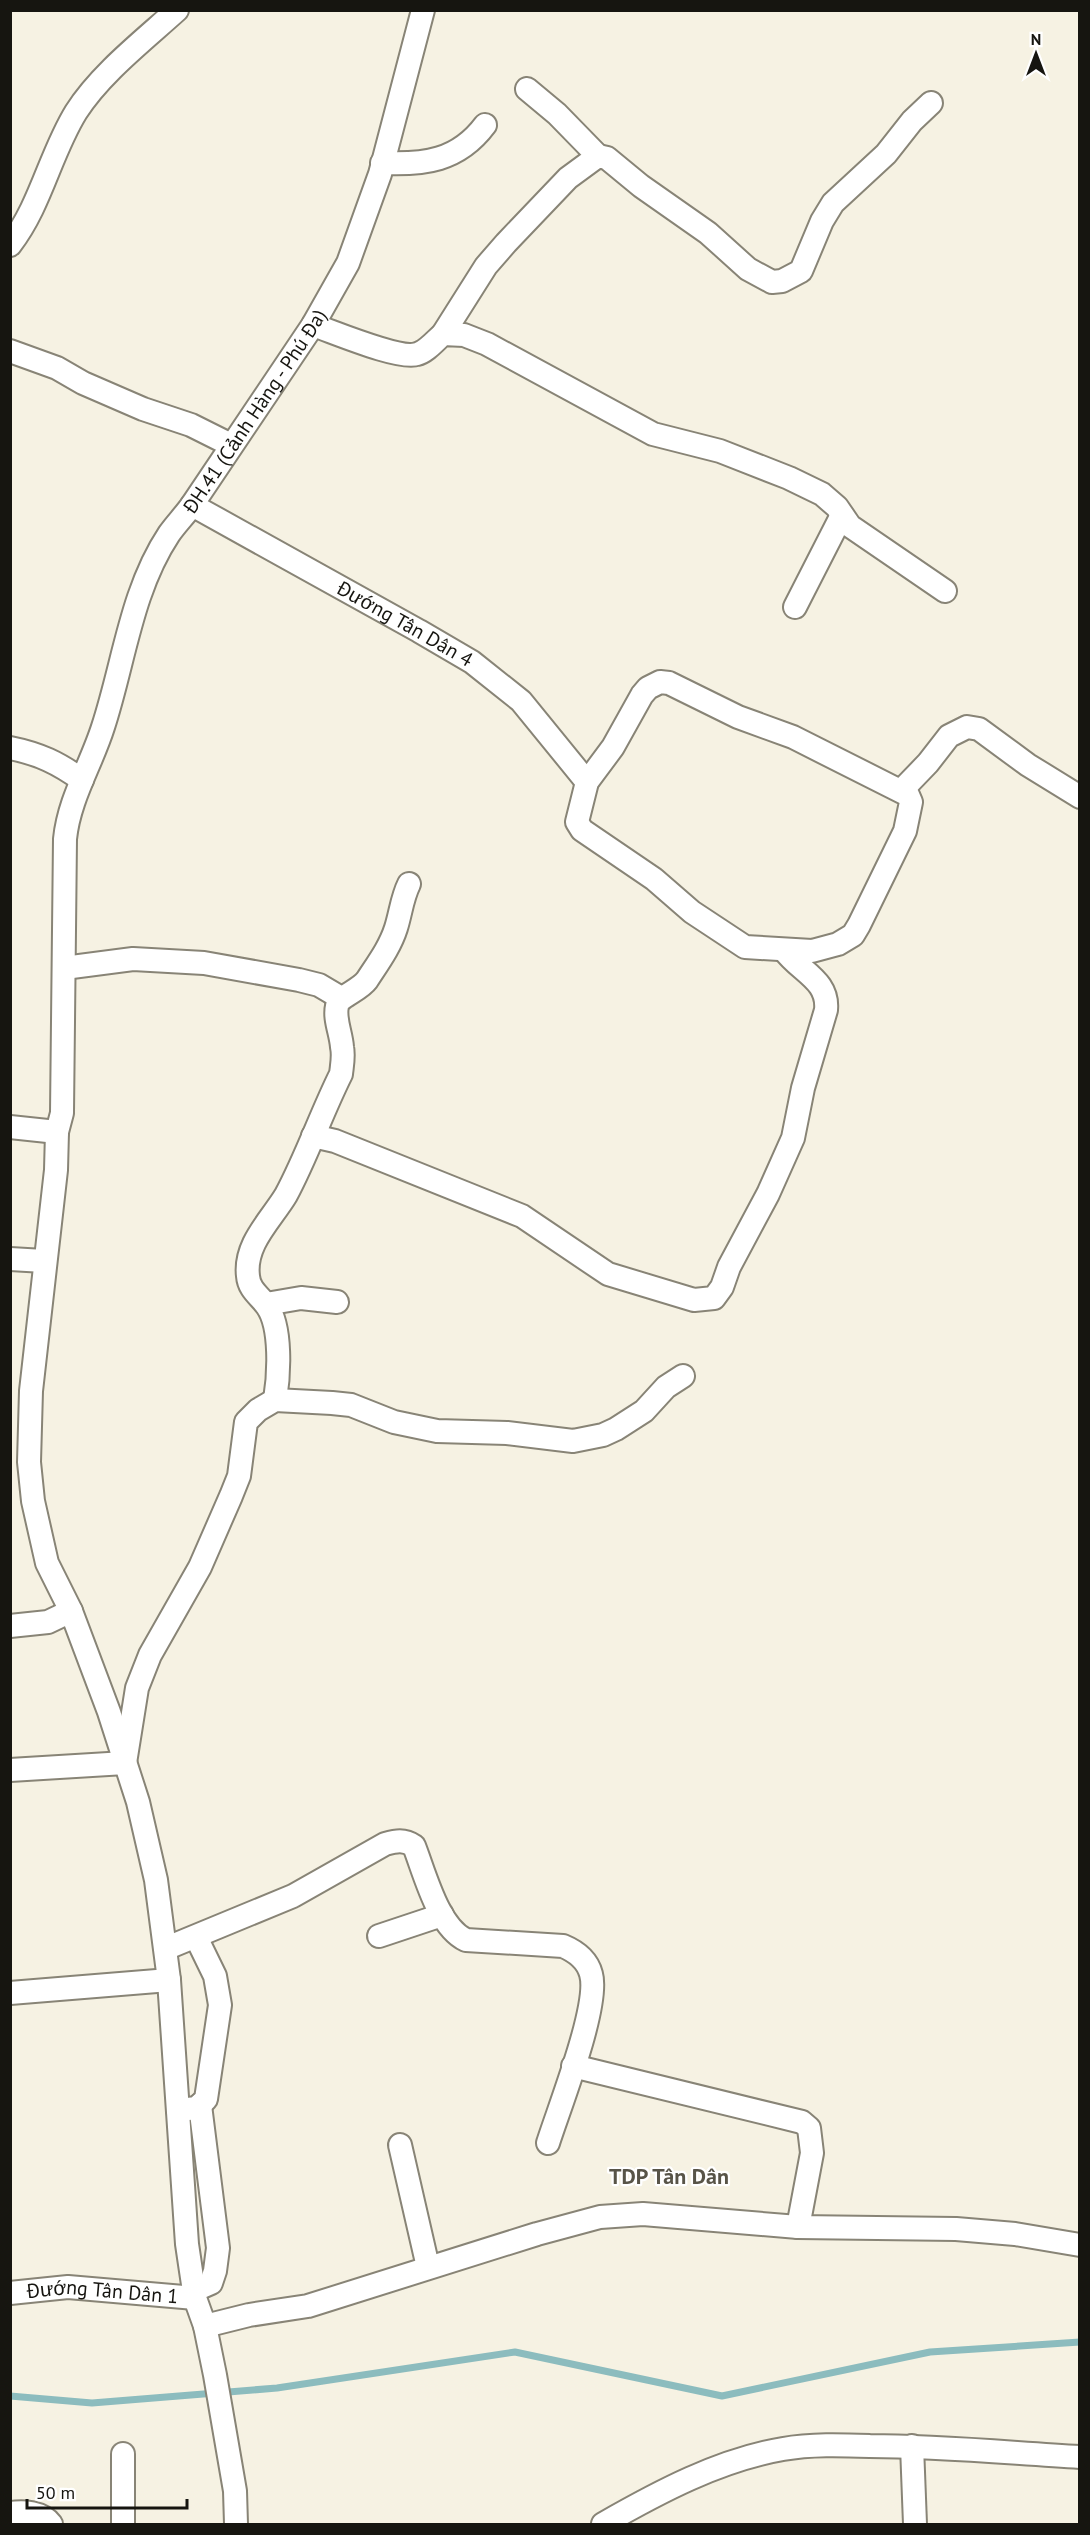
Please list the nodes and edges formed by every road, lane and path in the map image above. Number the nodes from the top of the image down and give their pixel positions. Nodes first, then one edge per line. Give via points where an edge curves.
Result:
1 (177, 10) edge
2 (423, 10) edge
3 (527, 89) dead end
4 (931, 103) dead end
5 (485, 125) dead end
6 (598, 156) junction
7 (382, 163) junction
8 (10, 245) edge
9 (313, 325) junction
10 (443, 334) junction
11 (10, 351) edge
12 (231, 445) junction
13 (192, 505) junction
14 (842, 515) junction
15 (945, 591) dead end
16 (795, 607) dead end
17 (10, 748) edge
18 (82, 780) junction
19 (587, 783) junction
20 (902, 790) junction
21 (1080, 797) edge
22 (409, 884) dead end
23 (784, 950) junction
24 (64, 968) junction
25 (341, 998) junction
26 (10, 1127) edge
27 (57, 1132) junction
28 (313, 1136) junction
29 (10, 1259) edge
30 (44, 1261) junction
31 (337, 1302) dead end
32 (266, 1304) junction
33 (682, 1376) dead end
34 (274, 1400) junction
35 (71, 1611) junction
36 (10, 1626) edge
37 (125, 1763) junction
38 (10, 1770) edge
39 (442, 1915) junction
40 (379, 1936) dead end
41 (196, 1937) junction
42 (167, 1948) junction
43 (170, 1980) junction
44 (10, 1993) edge
45 (573, 2066) junction
46 (200, 2105) junction
47 (178, 2110) junction
48 (548, 2143) dead end
49 (400, 2145) dead end
50 (798, 2227) junction
51 (1080, 2245) edge
52 (428, 2267) junction
53 (10, 2293) edge
54 (195, 2294) junction
55 (205, 2326) junction
56 (912, 2446) junction
57 (123, 2454) dead end
58 (1080, 2457) edge
59 (10, 2513) edge
60 (51, 2524) edge
61 (123, 2524) edge
62 (236, 2524) edge
63 (603, 2524) edge
64 (915, 2524) edge

1 - 8 street via 77,110 34,207
2 - 7 street, ĐH.41 (Cảnh Hàng - Phú Đa)
3 - 6 street
4 - 6 street via 886,154 833,203 801,271 772,282 748,269 708,233 607,158
5 - 7 street via 466,144 436,161
6 - 10 street via 568,178 506,243 486,266
7 - 9 street, ĐH.41 (Cảnh Hàng - Phú Đa) via 348,263
9 - 10 street via 407,355 418,354
9 - 12 street, ĐH.41 (Cảnh Hàng - Phú Đa)
10 - 14 street via 464,335 486,344 653,434 720,451 789,478 822,494
11 - 12 street
12 - 13 street, ĐH.41 (Cảnh Hàng - Phú Đa)
13 - 18 street, ĐH.41 (Cảnh Hàng - Phú Đa) via 170,533 139,597 103,729
13 - 19 street, Đướng Tân Dân 4 via 472,663 521,701
14 - 15 street via 850,525
14 - 16 street
17 - 18 street via 57,762
18 - 24 street, ĐH.41 (Cảnh Hàng - Phú Đa) via 71,806 65,839
19 - 20 street via 642,695 660,682 793,737
19 - 23 street via 578,822 582,830 745,947
20 - 21 street via 950,736 967,727 979,729
20 - 23 street via 911,802 904,831 853,935 824,949
22 - 25 street via 387,950 363,985
23 - 28 street via 823,988 826,1010 793,1138 714,1298 694,1300 608,1274 522,1216 335,1141
24 - 25 street via 133,959 204,963 319,985
24 - 27 street, ĐH.41 (Cảnh Hàng - Phú Đa) via 62,1113
25 - 28 street via 336,1017 343,1051 341,1074
26 - 27 street
27 - 30 street, ĐH.41 (Cảnh Hàng - Phú Đa)
28 - 32 street via 286,1194 259,1234 248,1263 250,1286
29 - 30 street
30 - 35 street, ĐH.41 (Cảnh Hàng - Phú Đa) via 29,1462 43,1546
31 - 32 street via 301,1298
32 - 34 street via 277,1338
33 - 34 street via 644,1411 616,1429 573,1441 507,1433 437,1431 394,1422 351,1405
34 - 37 street via 246,1422 239,1476 231,1496 200,1566 150,1655 137,1688
35 - 36 street via 48,1622
35 - 37 street, ĐH.41 (Cảnh Hàng - Phú Đa)
37 - 38 street
37 - 42 street, ĐH.41 (Cảnh Hàng - Phú Đa) via 156,1880
39 - 40 street
39 - 41 street via 414,1846 399,1840 293,1896
39 - 45 street via 455,1935 466,1940 563,1946 586,1962 591,1973 592,2006
41 - 42 street
41 - 46 street via 215,1976 220,2005 208,2094
42 - 43 street, ĐH.41 (Cảnh Hàng - Phú Đa)
43 - 44 street
43 - 47 street, ĐH.41 (Cảnh Hàng - Phú Đa)
45 - 48 street
45 - 50 street via 802,2121 809,2128 812,2153
46 - 47 street
46 - 54 street via 218,2248 211,2283
47 - 54 street, ĐH.41 (Cảnh Hàng - Phú Đa) via 187,2244
49 - 52 street
50 - 51 street via 956,2229
50 - 52 street via 618,2215 537,2234
52 - 55 street via 308,2306
53 - 54 street, Đướng Tân Dân 1 via 68,2287
54 - 55 street, ĐH.41 (Cảnh Hàng - Phú Đa)
55 - 62 street, ĐH.41 (Cảnh Hàng - Phú Đa) via 235,2491
56 - 58 street
56 - 63 street via 783,2449 730,2463 658,2492
56 - 64 street
57 - 61 street
59 - 60 street via 40,2516

